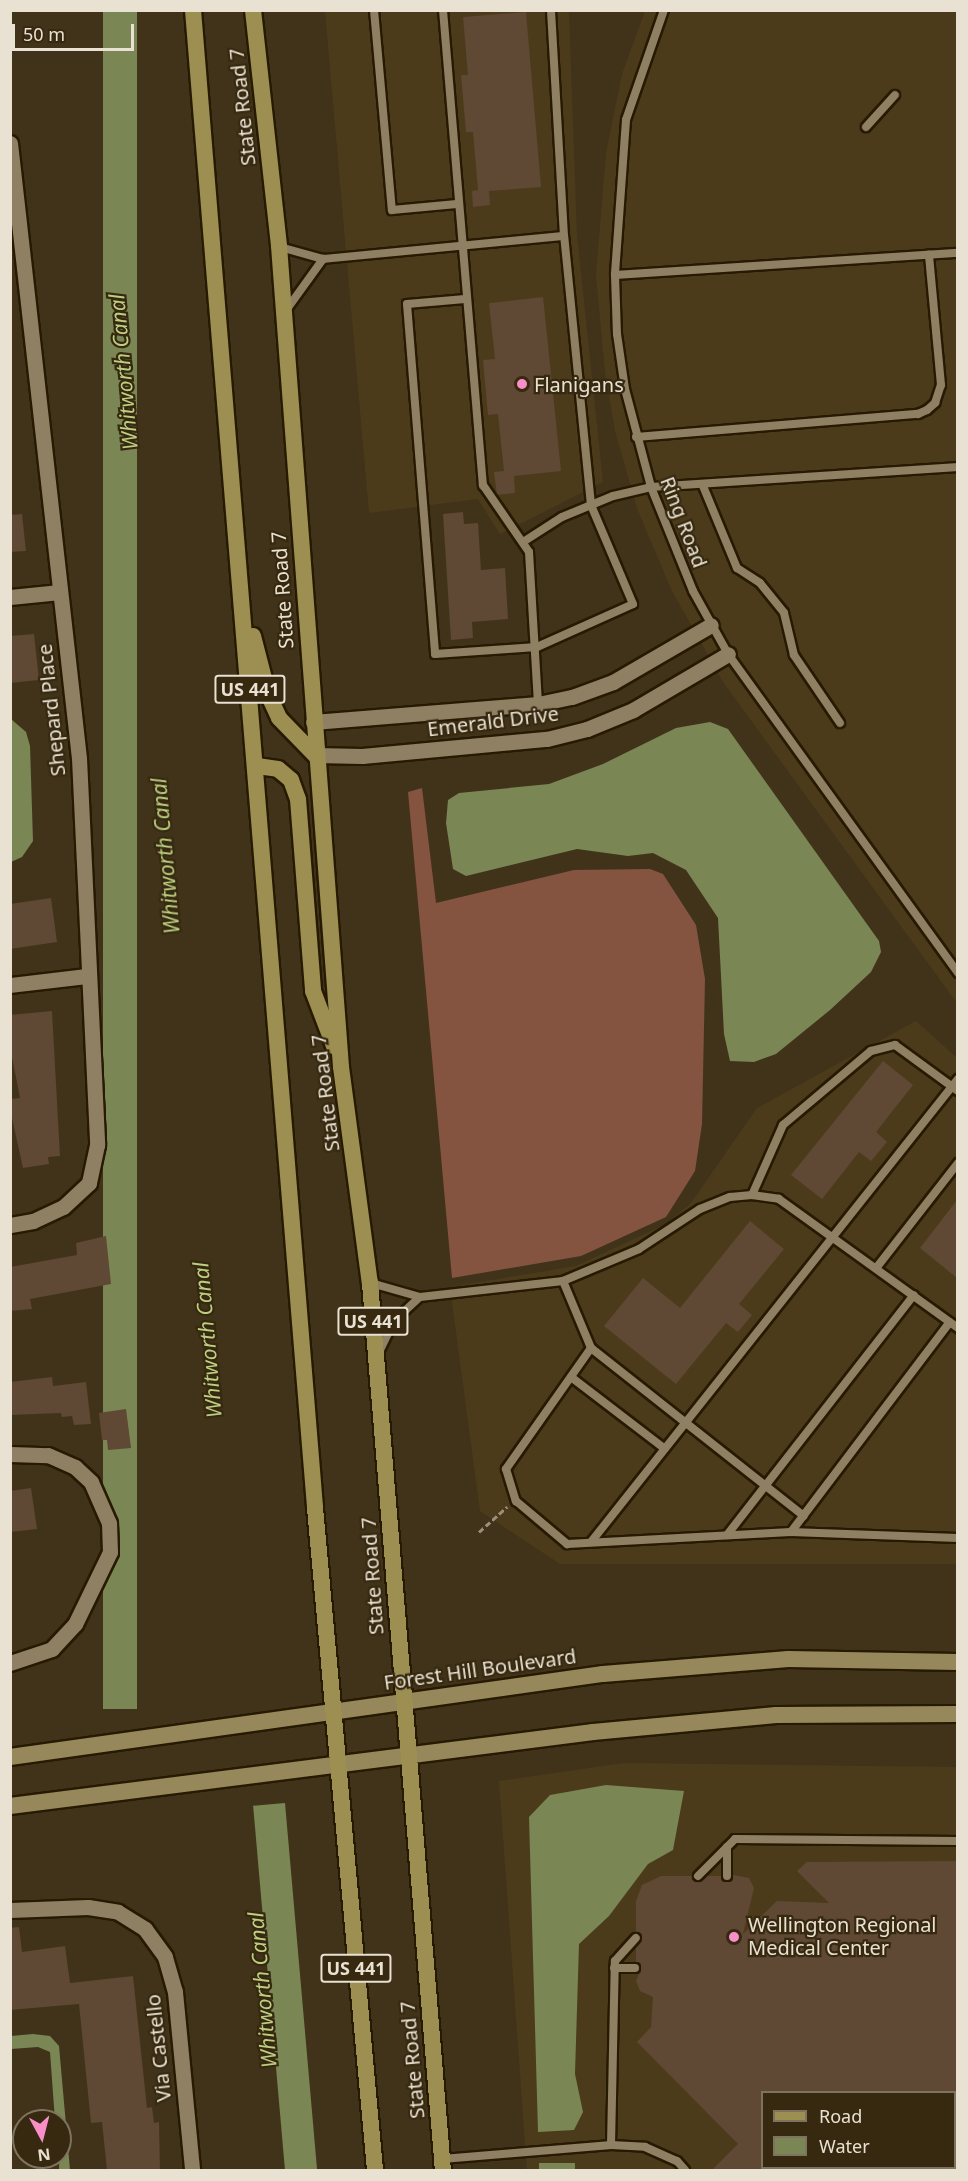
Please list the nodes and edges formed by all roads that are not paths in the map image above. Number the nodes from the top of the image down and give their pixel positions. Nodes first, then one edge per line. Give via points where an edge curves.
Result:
1 (193, 10) edge
2 (253, 10) edge
3 (374, 10) edge
4 (443, 10) edge
5 (550, 10) edge
6 (664, 10) edge
7 (895, 95) dead end
8 (866, 127) dead end
9 (10, 143) edge
10 (457, 204) junction
11 (564, 236) junction
12 (15, 239) edge
13 (279, 246) junction
14 (460, 247) junction
15 (957, 253) edge
16 (929, 255) junction
17 (323, 259) junction
18 (615, 275) junction
19 (465, 299) junction
20 (284, 314) junction
21 (636, 437) junction
22 (957, 467) edge
23 (703, 486) junction
24 (651, 487) junction
25 (591, 506) junction
26 (523, 542) junction
27 (241, 589) junction
28 (60, 592) junction
29 (10, 597) edge
30 (711, 625) junction
31 (537, 647) junction
32 (728, 654) junction
33 (538, 704) junction
34 (313, 722) junction
35 (840, 723) dead end
36 (315, 755) junction
37 (257, 766) junction
38 (957, 973) edge
39 (87, 976) junction
40 (10, 985) edge
41 (341, 1067) junction
42 (957, 1079) edge
43 (955, 1089) edge
44 (957, 1163) edge
45 (752, 1195) junction
46 (10, 1225) edge
47 (834, 1235) junction
48 (877, 1267) junction
49 (563, 1281) junction
50 (370, 1283) junction
51 (914, 1295) junction
52 (420, 1297) junction
53 (950, 1322) junction
54 (957, 1328) edge
55 (591, 1348) junction
56 (376, 1360) junction
57 (571, 1377) junction
58 (684, 1421) junction
59 (664, 1448) junction
60 (10, 1454) edge
61 (765, 1484) junction
62 (804, 1516) junction
63 (791, 1532) junction
64 (727, 1535) junction
65 (957, 1538) edge
66 (591, 1542) junction
67 (957, 1662) edge
68 (10, 1663) edge
69 (403, 1700) junction
70 (333, 1712) junction
71 (957, 1714) edge
72 (10, 1757) edge
73 (407, 1757) junction
74 (338, 1765) junction
75 (10, 1806) edge
76 (957, 1840) edge
77 (727, 1847) junction
78 (698, 1875) dead end
79 (727, 1875) dead end
80 (10, 1910) edge
81 (636, 1938) dead end
82 (614, 1968) junction
83 (635, 1968) dead end
84 (611, 2145) junction
85 (442, 2165) edge
86 (192, 2170) edge
87 (375, 2170) edge
88 (685, 2170) edge

1 - 27 main road, State Road 7 / US 441
2 - 13 main road, State Road 7 / US 441
3 - 10 lane via 392,210
4 - 10 lane
5 - 11 lane
6 - 18 lane, Ring Road via 626,120
7 - 8 lane
9 - 12 street, Shepard Place
10 - 14 lane
11 - 14 lane
11 - 25 lane
12 - 28 street, Shepard Place
13 - 17 lane
13 - 20 main road, State Road 7 / US 441
14 - 17 lane
14 - 19 lane
15 - 16 lane
16 - 18 lane
16 - 21 lane via 942,385 935,404 927,410 918,414
17 - 20 lane
18 - 21 lane, Ring Road via 617,334
19 - 26 lane via 483,484
19 - 31 lane via 407,304 435,654
20 - 34 main road, State Road 7 / US 441
21 - 24 lane, Ring Road
22 - 23 lane
23 - 24 lane
23 - 35 lane via 736,568 760,583 784,613 794,655
24 - 25 lane
24 - 30 lane, Ring Road via 666,530
25 - 26 lane
25 - 31 lane via 633,604
26 - 31 lane via 529,552
27 - 36 main road via 268,694 279,718
27 - 37 main road, State Road 7 / US 441
28 - 29 street
28 - 39 street, Shepard Place via 79,758
30 - 32 lane, Ring Road
30 - 33 street, Emerald Drive via 613,682
31 - 33 lane
32 - 36 street, Emerald Drive via 633,710 547,739 362,756
32 - 38 lane, Ring Road
33 - 34 street, Emerald Drive
34 - 36 main road, State Road 7 / US 441
36 - 41 main road, State Road 7 / US 441
37 - 41 main road via 278,769 291,780 297,800 313,991
37 - 70 main road, State Road 7 / US 441
39 - 40 street
39 - 46 street, Shepard Place via 97,1145 89,1183 63,1207 33,1221
41 - 50 main road, State Road 7 / US 441
42 - 43 lane
43 - 45 lane via 895,1045 871,1051 783,1125
43 - 47 lane
44 - 48 lane
45 - 47 lane via 779,1199
45 - 49 lane via 730,1197 700,1209 639,1249
47 - 48 lane
47 - 58 lane
48 - 51 lane
49 - 52 lane
49 - 55 lane
50 - 52 lane
50 - 56 main road, State Road 7 / US 441
51 - 53 lane
51 - 61 lane
52 - 56 lane via 394,1321
53 - 54 lane
53 - 62 lane
55 - 57 lane
55 - 58 lane
56 - 69 main road, State Road 7 / US 441
57 - 59 lane
57 - 66 lane via 506,1468 516,1501 567,1544
58 - 59 lane
58 - 61 lane
59 - 66 lane
60 - 68 street via 48,1455 75,1467 102,1499 109,1522 110,1552 75,1624 52,1649
61 - 62 lane
61 - 64 lane
62 - 63 lane
63 - 64 lane
63 - 65 lane
64 - 66 lane
67 - 69 main road, Forest Hill Boulevard via 788,1659 603,1674
69 - 70 main road, Forest Hill Boulevard
69 - 73 main road, State Road 7 / US 441
70 - 72 main road, Forest Hill Boulevard
70 - 74 main road, State Road 7 / US 441
71 - 73 main road via 776,1715 592,1732
73 - 74 main road
73 - 85 main road, State Road 7 / US 441
74 - 75 main road
74 - 87 main road, State Road 7 / US 441
76 - 77 lane via 735,1839
77 - 78 lane
77 - 79 lane
80 - 86 street, Via Castello via 88,1907 118,1912 145,1929 165,1957 175,1992
81 - 82 lane via 615,1961
82 - 83 lane
82 - 84 lane
84 - 85 lane
84 - 88 lane via 645,2147 677,2161

